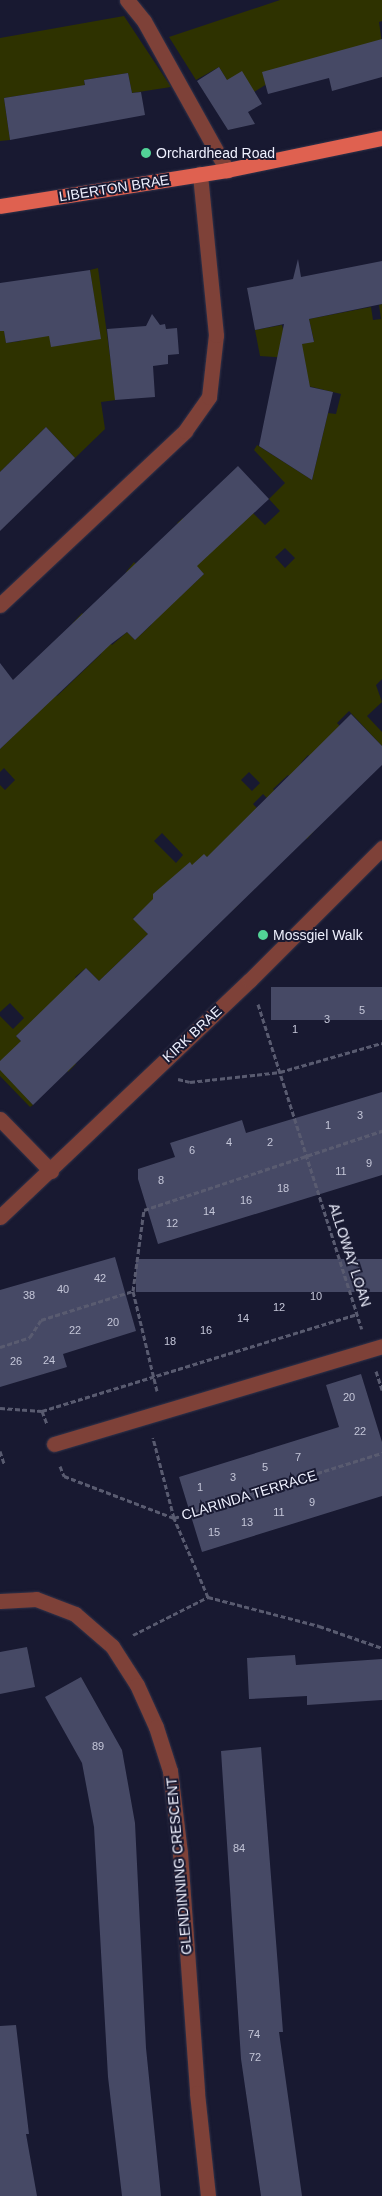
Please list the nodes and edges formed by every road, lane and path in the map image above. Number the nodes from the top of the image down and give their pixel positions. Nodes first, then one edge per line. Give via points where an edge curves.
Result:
1 (127, 0) edge
2 (382, 138) edge
3 (227, 170) junction
4 (200, 174) junction
5 (0, 206) edge
6 (0, 605) edge
7 (382, 848) edge
8 (250, 980) junction
9 (382, 1044) edge
10 (151, 1072) junction
11 (280, 1072) junction
12 (0, 1119) edge
13 (382, 1131) edge
14 (307, 1155) junction
15 (51, 1170) junction
16 (0, 1217) edge
17 (133, 1291) junction
18 (357, 1314) junction
19 (0, 1347) edge
20 (375, 1348) edge
21 (153, 1376) junction
22 (382, 1390) edge
23 (0, 1408) edge
24 (42, 1411) junction
25 (163, 1411) junction
26 (147, 1416) junction
27 (54, 1444) junction
28 (0, 1451) edge
29 (382, 1453) edge
30 (4, 1463) dead end
31 (174, 1518) junction
32 (208, 1597) junction
33 (0, 1601) edge
34 (112, 1646) junction
35 (382, 1648) edge
36 (208, 2196) edge

1 - 3 street via 144,21
2 - 3 main road, LIBERTON BRAE
3 - 4 main road, LIBERTON BRAE
4 - 5 main road, LIBERTON BRAE
4 - 6 street via 216,335 209,397 185,432
7 - 8 street, KIRK BRAE
8 - 10 street, KIRK BRAE
8 - 11 path, ALLOWAY LOAN
9 - 11 path
10 - 11 path via 190,1082
10 - 15 street, KIRK BRAE
11 - 14 path, ALLOWAY LOAN
12 - 15 street
13 - 14 path
14 - 17 path via 144,1210
14 - 18 path, ALLOWAY LOAN
15 - 16 street, KIRK BRAE
17 - 19 path via 41,1320 30,1337
17 - 21 path
18 - 20 path, ALLOWAY LOAN
18 - 21 path
20 - 22 path, ALLOWAY LOAN
20 - 25 street
21 - 24 path
21 - 25 path
23 - 24 path
24 - 27 path, CLARINDA TERRACE
25 - 26 street
26 - 27 street
26 - 31 path
27 - 31 path, CLARINDA TERRACE via 64,1476
28 - 30 path
29 - 31 path, CLARINDA TERRACE
31 - 32 path
32 - 34 path
32 - 35 path via 319,1626
33 - 34 street, GLENDINNING CRESCENT via 36,1599 74,1614
34 - 36 street, GLENDINNING CRESCENT via 145,1702 170,1771 180,1853 197,2093

